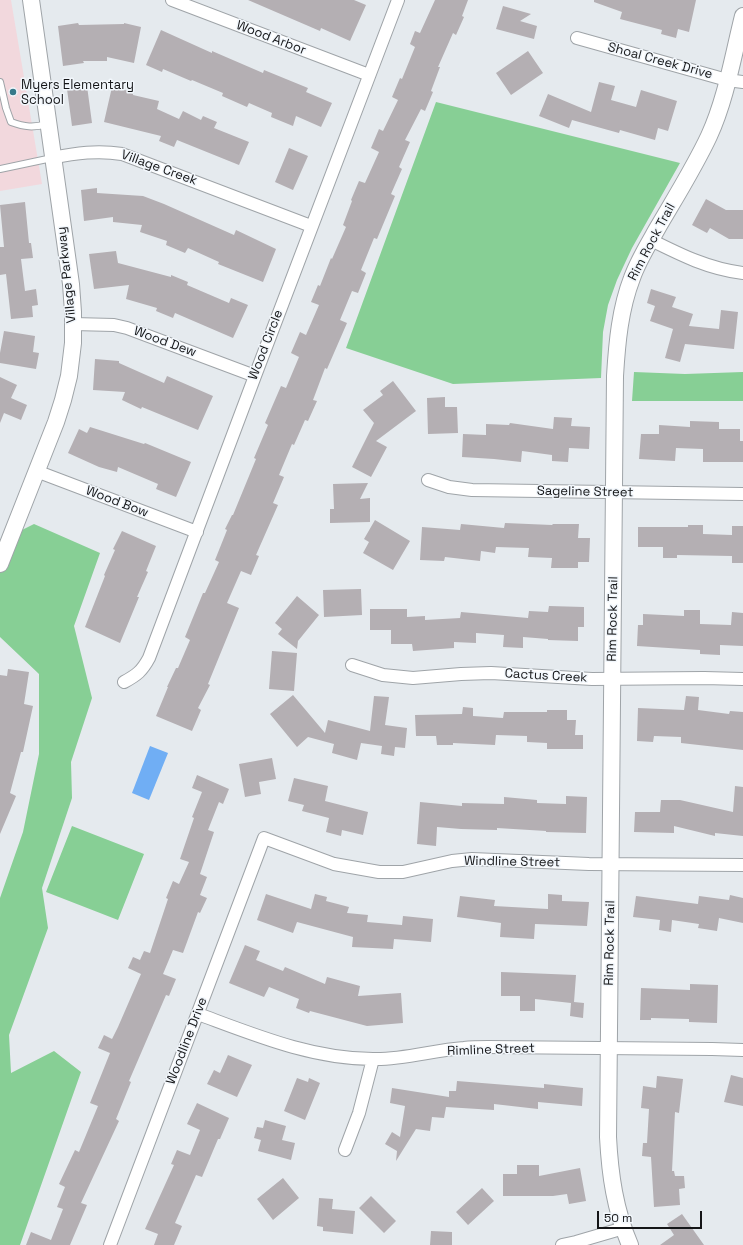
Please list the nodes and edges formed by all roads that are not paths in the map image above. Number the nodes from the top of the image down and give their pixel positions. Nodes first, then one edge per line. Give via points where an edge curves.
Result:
1 (31, 0) edge
2 (172, 0) edge
3 (398, 0) edge
4 (743, 16) edge
5 (577, 38) dead end
6 (369, 75) junction
7 (735, 81) edge
8 (0, 82) edge
9 (47, 124) junction
10 (52, 158) junction
11 (0, 169) edge
12 (312, 226) junction
13 (651, 240) junction
14 (743, 273) edge
15 (73, 324) junction
16 (255, 376) junction
17 (36, 471) junction
18 (428, 480) dead end
19 (614, 493) junction
20 (743, 494) edge
21 (197, 532) junction
22 (0, 564) edge
23 (352, 666) dead end
24 (612, 679) junction
25 (743, 679) edge
26 (124, 682) dead end
27 (264, 838) joint
28 (611, 864) junction
29 (743, 865) edge
30 (198, 1014) junction
31 (609, 1048) junction
32 (743, 1050) edge
33 (373, 1059) junction
34 (345, 1150) dead end
35 (624, 1228) junction
36 (110, 1245) edge
37 (562, 1245) edge
38 (630, 1245) edge

1 - 9 street, Village Parkway
2 - 6 street, Wood Arbor
3 - 6 street, Wood Circle
4 - 7 street, Rim Rock Trail
5 - 7 street, Shoal Creek Drive
6 - 12 street, Wood Circle
7 - 13 street, Rim Rock Trail via 703,150
8 - 9 lane via 11,122 35,127
9 - 10 street, Village Parkway
10 - 11 lane, Village Creek
10 - 12 street, Village Creek via 90,152 122,154
10 - 15 street, Village Parkway via 71,284
12 - 16 street, Wood Circle
13 - 14 street via 697,262
13 - 19 street, Rim Rock Trail via 632,276 619,328 615,376
15 - 16 street, Wood Dew via 114,325 127,328
15 - 17 street, Village Parkway via 69,376 63,400
16 - 21 street, Wood Circle
17 - 21 street, Wood Bow
17 - 22 street, Village Parkway
18 - 19 street, Sageline Street via 449,487 472,490
19 - 20 street, Sageline Street
19 - 24 street, Rim Rock Trail
21 - 26 street, Wood Circle via 149,658 142,670
23 - 24 street, Cactus Creek via 398,678 491,674
24 - 25 street, Cactus Creek
24 - 28 street, Rim Rock Trail
27 - 28 street, Windline Street via 334,864 379,872 403,872 472,859
27 - 30 street, Woodline Drive
28 - 29 street, Windline Street
28 - 31 street, Rim Rock Trail
30 - 33 street, Rimline Street via 308,1051 340,1057
30 - 36 street, Woodline Drive
31 - 32 street, Rimline Street
31 - 33 street, Rimline Street via 463,1048 394,1059
31 - 35 street, Rim Rock Trail via 610,1169
33 - 34 street via 360,1113
35 - 37 street
35 - 38 street, Rim Rock Trail

